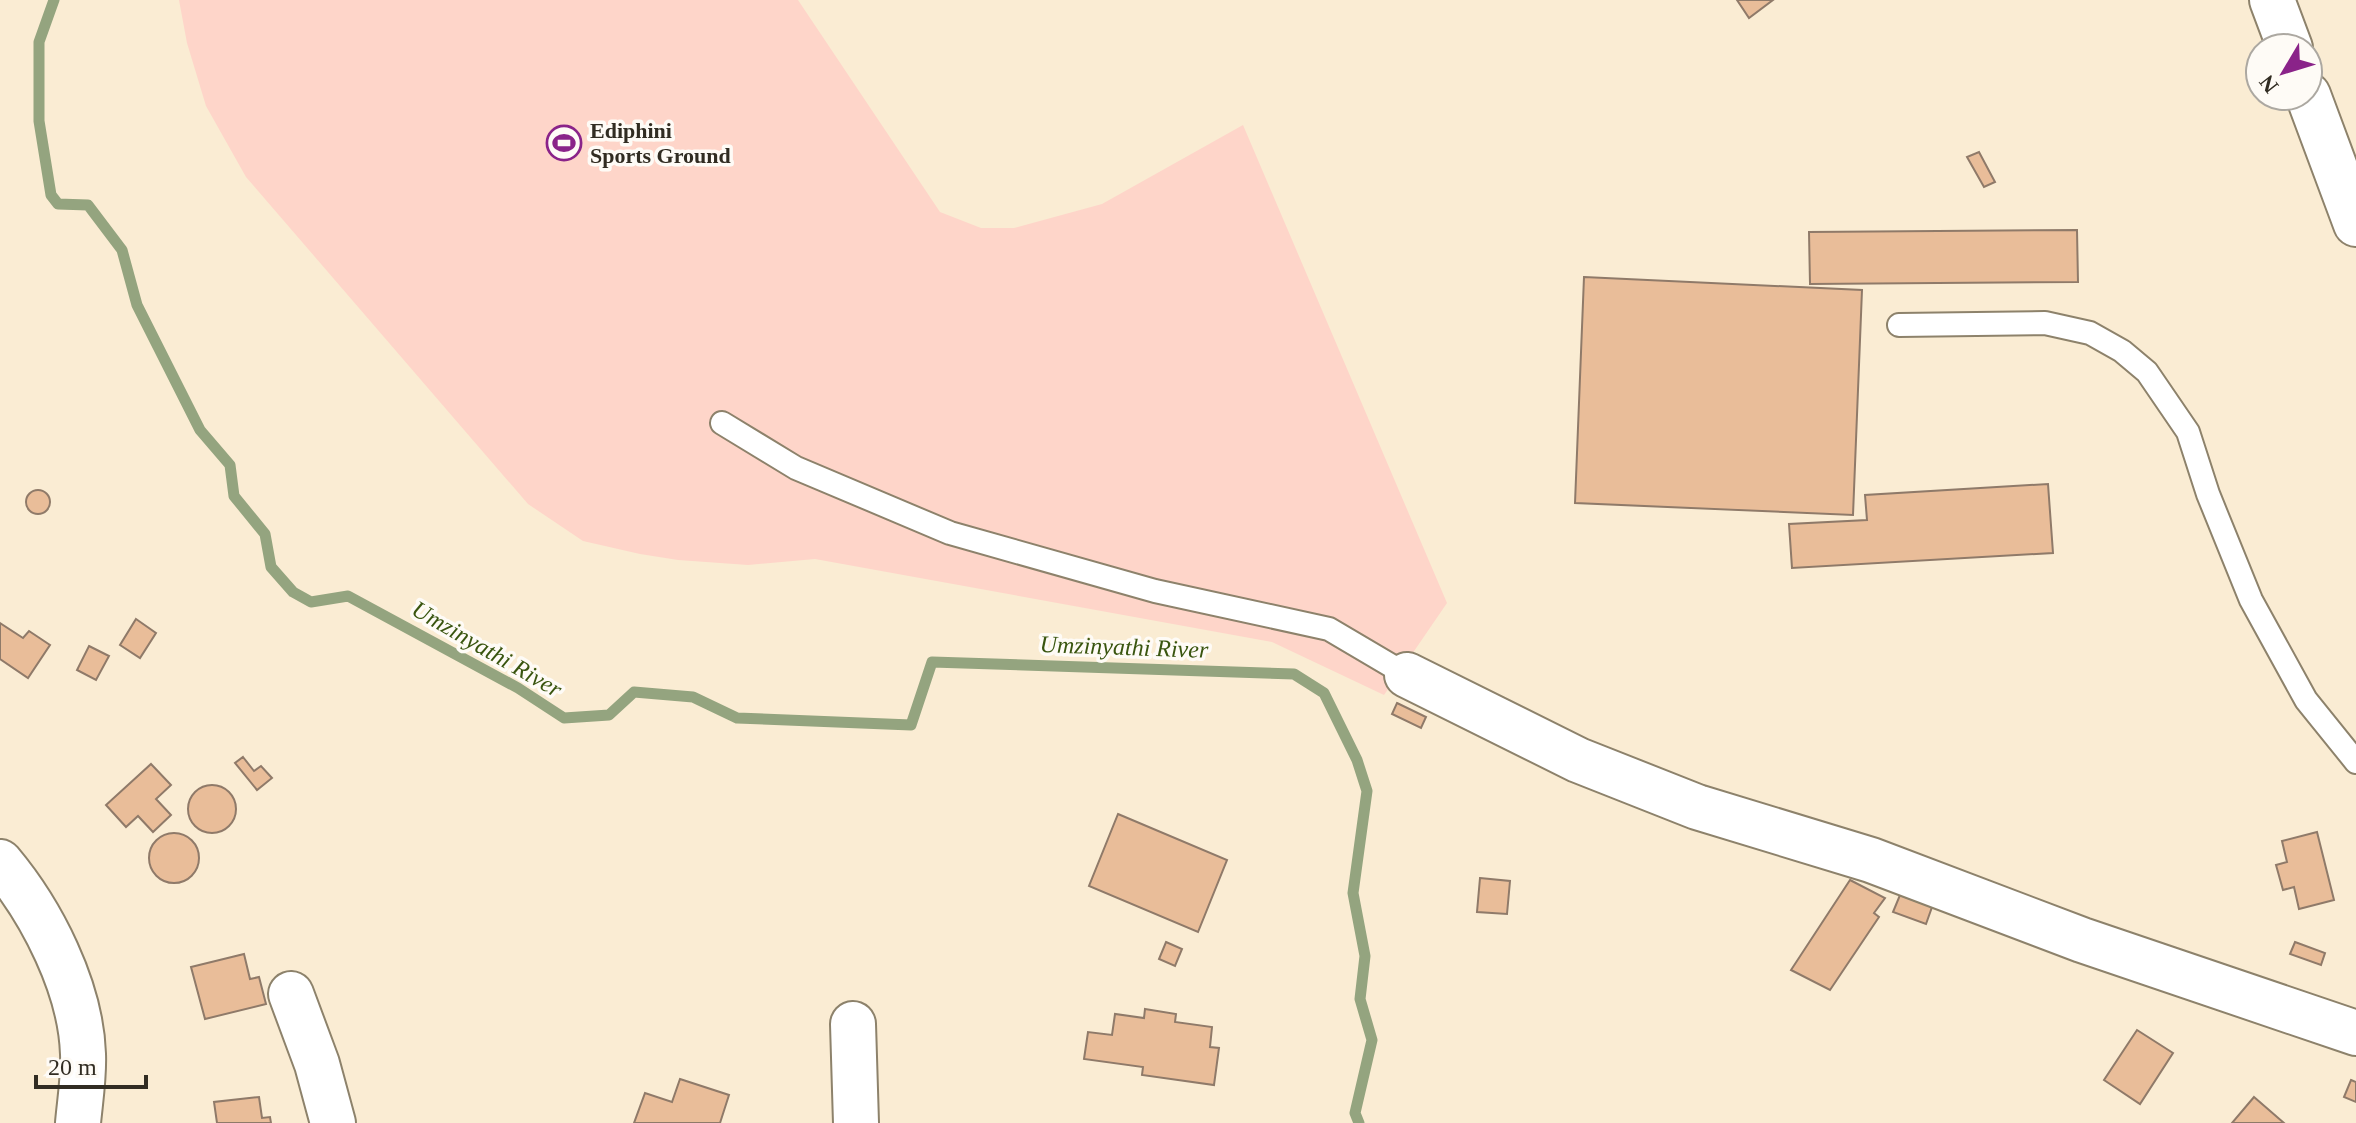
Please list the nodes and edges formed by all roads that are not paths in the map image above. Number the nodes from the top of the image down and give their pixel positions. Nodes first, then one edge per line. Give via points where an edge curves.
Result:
1 (2272, 0) edge
2 (2284, 32) edge
3 (2314, 112) edge
4 (2356, 224) edge
5 (1899, 325) dead end
6 (722, 423) dead end
7 (1407, 675) joint
8 (2356, 762) edge
9 (0, 862) edge
10 (291, 994) dead end
11 (853, 1024) dead end
12 (2356, 1033) edge
13 (78, 1123) edge
14 (333, 1123) edge
15 (856, 1123) edge

1 - 2 street
3 - 4 street
5 - 8 lane via 2045,323 2090,333 2147,372 2188,432 2251,600 2306,700
6 - 7 lane via 796,468 950,533 1155,591 1329,629
7 - 12 street via 1578,760 1697,807 1871,860 2082,940
9 - 13 street via 23,889 56,948 75,1009 83,1054
10 - 14 street
11 - 15 street

